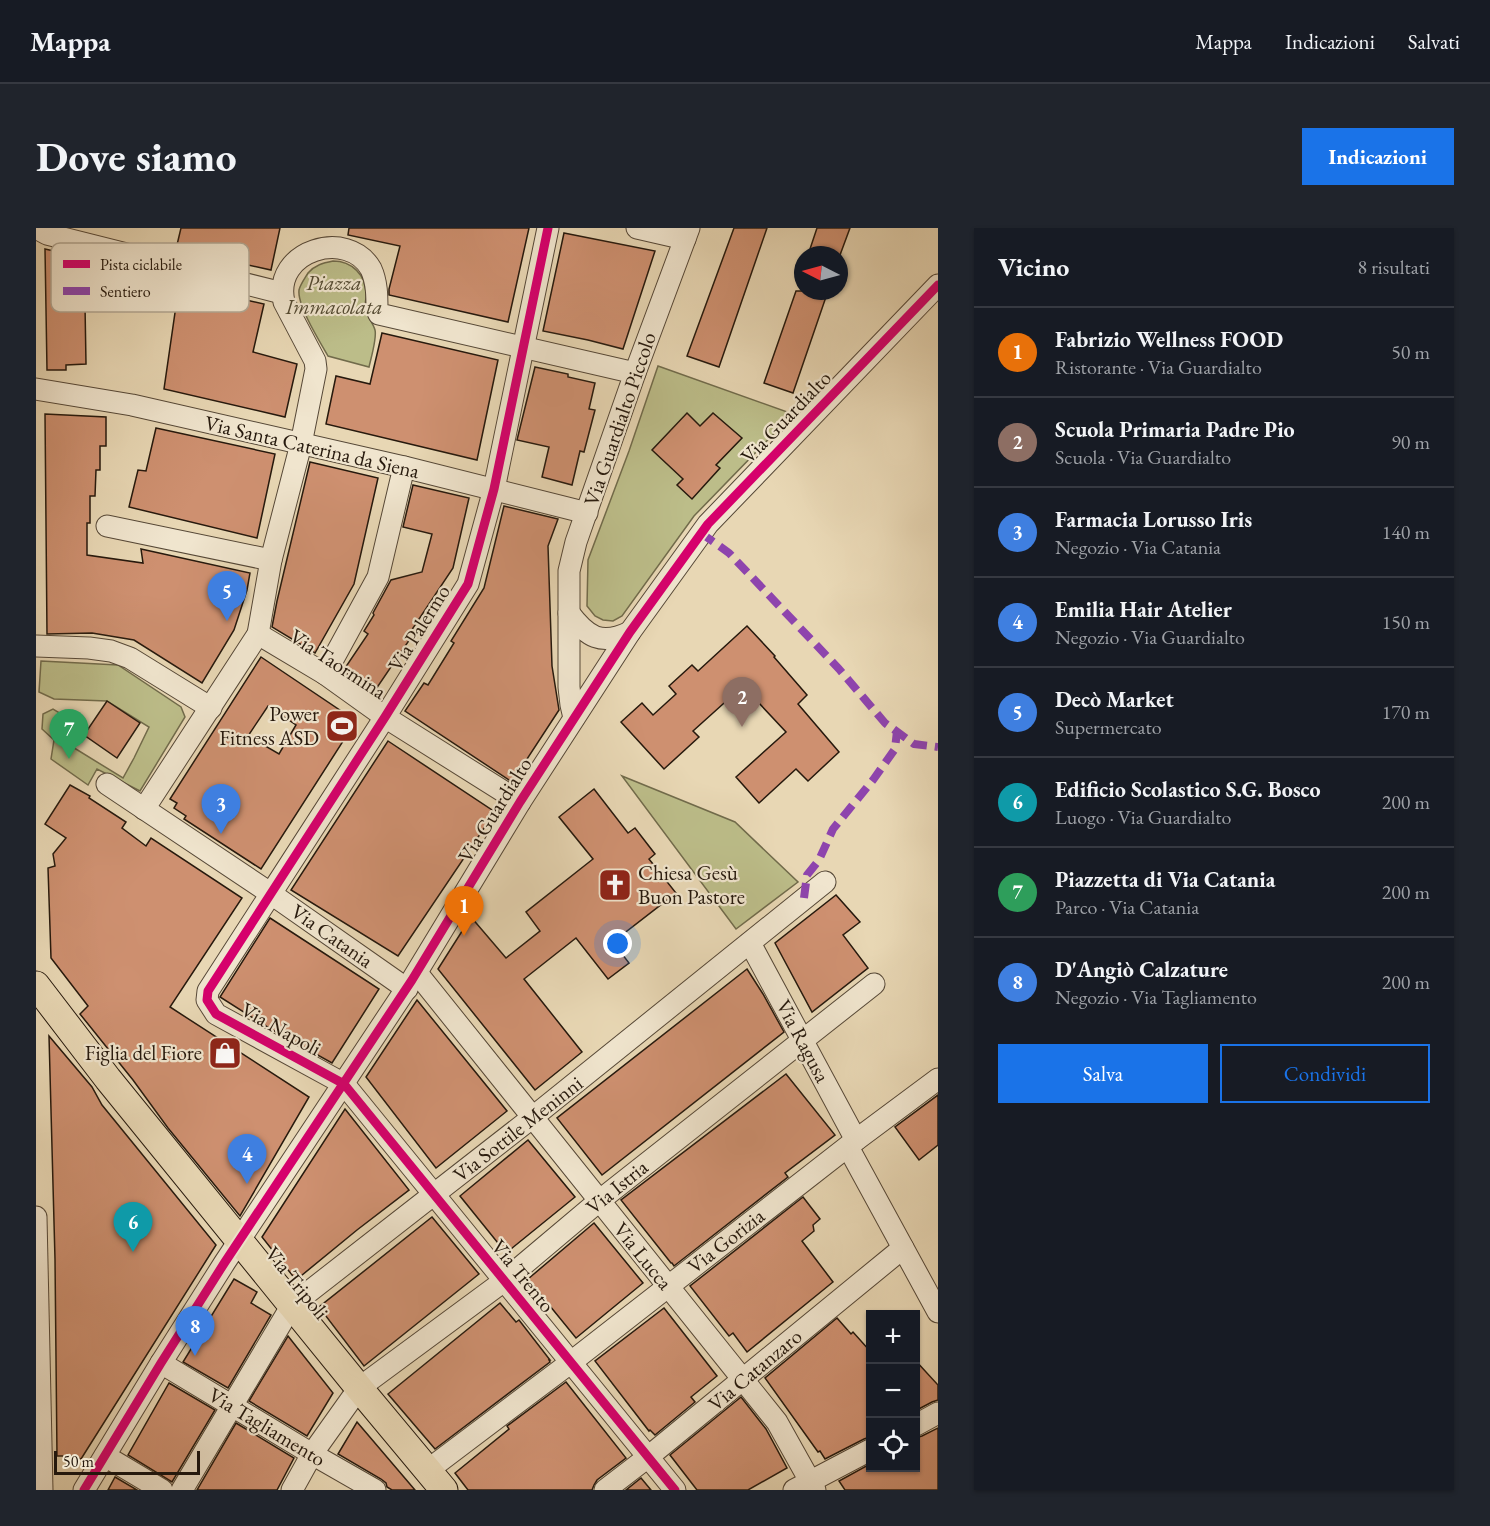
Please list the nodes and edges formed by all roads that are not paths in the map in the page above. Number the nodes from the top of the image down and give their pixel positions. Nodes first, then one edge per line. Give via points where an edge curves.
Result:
1 (36, 228) edge
2 (548, 228) edge
3 (638, 228) edge
4 (687, 234) edge
5 (344, 237) edge
6 (83, 243) edge
7 (249, 285) edge
8 (938, 285) edge
9 (282, 293) junction
10 (523, 346) junction
11 (635, 373) junction
12 (36, 389) edge
13 (301, 444) junction
14 (404, 467) junction
15 (494, 489) junction
16 (587, 513) junction
17 (107, 526) dead end
18 (271, 560) junction
19 (569, 613) junction
20 (630, 632) junction
21 (258, 634) junction
22 (36, 646) edge
23 (325, 674) junction
24 (211, 708) junction
25 (386, 717) junction
26 (574, 718) junction
27 (106, 784) dead end
28 (520, 802) junction
29 (144, 809) junction
30 (825, 882) dead end
31 (270, 893) junction
32 (750, 943) junction
33 (412, 981) junction
34 (36, 984) edge
35 (874, 984) dead end
36 (207, 1000) joint
37 (804, 1041) junction
38 (938, 1078) edge
39 (344, 1084) junction
40 (533, 1117) junction
41 (852, 1143) junction
42 (434, 1195) junction
43 (599, 1201) junction
44 (36, 1217) edge
45 (239, 1239) junction
46 (903, 1248) junction
47 (504, 1281) junction
48 (668, 1287) junction
49 (292, 1305) junction
50 (938, 1312) edge
51 (161, 1363) junction
52 (570, 1363) junction
53 (742, 1380) junction
54 (358, 1388) junction
55 (38, 1405) edge
56 (232, 1406) junction
57 (938, 1413) edge
58 (920, 1422) edge
59 (866, 1452) edge
60 (312, 1454) junction
61 (105, 1456) junction
62 (648, 1457) junction
63 (433, 1482) edge
64 (806, 1487) edge
65 (42, 1490) edge
66 (84, 1490) edge
67 (162, 1490) edge
68 (182, 1490) edge
69 (292, 1490) edge
70 (375, 1490) edge
71 (605, 1490) edge
72 (675, 1490) edge

1 - 6 street
2 - 10 street, Via Palermo
3 - 4 street
4 - 11 street, Via Guardialto Piccolo
5 - 9 street via 303,253 285,274
5 - 10 street via 370,268 379,314
7 - 9 street
8 - 20 street, Via Guardialto via 708,524
9 - 13 street via 315,361
10 - 11 street
10 - 15 street, Via Palermo
11 - 16 street, Via Guardialto Piccolo
12 - 13 street, Via Santa Caterina da Siena via 132,405
13 - 14 street, Via Santa Caterina da Siena
13 - 18 street
14 - 15 street, Via Santa Caterina da Siena
14 - 23 street via 378,577
15 - 16 street, Via Santa Caterina da Siena
15 - 25 street, Via Palermo via 468,584
16 - 19 street, Via Guardialto Piccolo via 569,571
17 - 18 street
18 - 21 street
19 - 20 street via 580,628 594,636 618,638
19 - 26 street, Via Guardialto Piccolo via 569,687
20 - 26 street, Via Guardialto
21 - 23 street, Via Taormina
21 - 24 street
22 - 24 street via 111,651 130,658
23 - 25 street, Via Taormina
24 - 29 street
25 - 28 street, Via Taormina
25 - 31 street, Via Palermo
26 - 28 street, Via Guardialto
27 - 29 street, Via Catania
28 - 33 street, Via Guardialto
29 - 31 street, Via Catania
30 - 32 street, Via Sottile Meninni
31 - 33 street, Via Catania
31 - 36 street, Via Palermo via 208,990
32 - 37 street, Via Ragusa
32 - 40 street, Via Sottile Meninni
33 - 39 street, Via Guardialto
33 - 40 street, Via Lucca
34 - 45 main road, Via Tripoli
35 - 37 street, Via Istria
36 - 39 street, Via Napoli via 216,1014
37 - 41 street, Via Ragusa
37 - 43 street, Via Istria
38 - 41 street, Via Gorizia
39 - 42 street, Via Trento
39 - 45 street, Via Guardialto
40 - 42 street, Via Sottile Meninni
40 - 43 street, Via Lucca
41 - 46 street, Via Ragusa
41 - 48 street, Via Gorizia
42 - 47 street, Via Trento
42 - 49 street, Via Sottile Meninni
43 - 47 street, Via Istria
43 - 48 street, Via Lucca
44 - 55 street
45 - 49 main road, Via Tripoli
45 - 51 street, Via Guardialto
46 - 50 street, Via Ragusa
46 - 53 street, Via Catanzaro
47 - 52 street, Via Trento
47 - 54 street, Via Istria
48 - 52 street, Via Gorizia
48 - 53 street, Via Lucca
49 - 54 main road, Via Tripoli
49 - 56 street, Via Sottile Meninni
51 - 56 street, Via Tagliamento
51 - 61 street, Via Guardialto
52 - 62 street, Via Trento
52 - 63 street, Via Gorizia
53 - 62 street, Via Catanzaro
53 - 64 street, Via Lucca via 777,1422
54 - 60 street, Via Istria
54 - 63 main road, Via Tripoli
55 - 65 street
56 - 60 street, Via Tagliamento
56 - 68 street, Via Sottile Meninni
57 - 58 street
59 - 64 street
60 - 69 street, Via Istria
60 - 70 street, Via Tagliamento
61 - 66 street, Via Guardialto
61 - 67 street
62 - 71 street, Via Catanzaro
62 - 72 street, Via Trento

